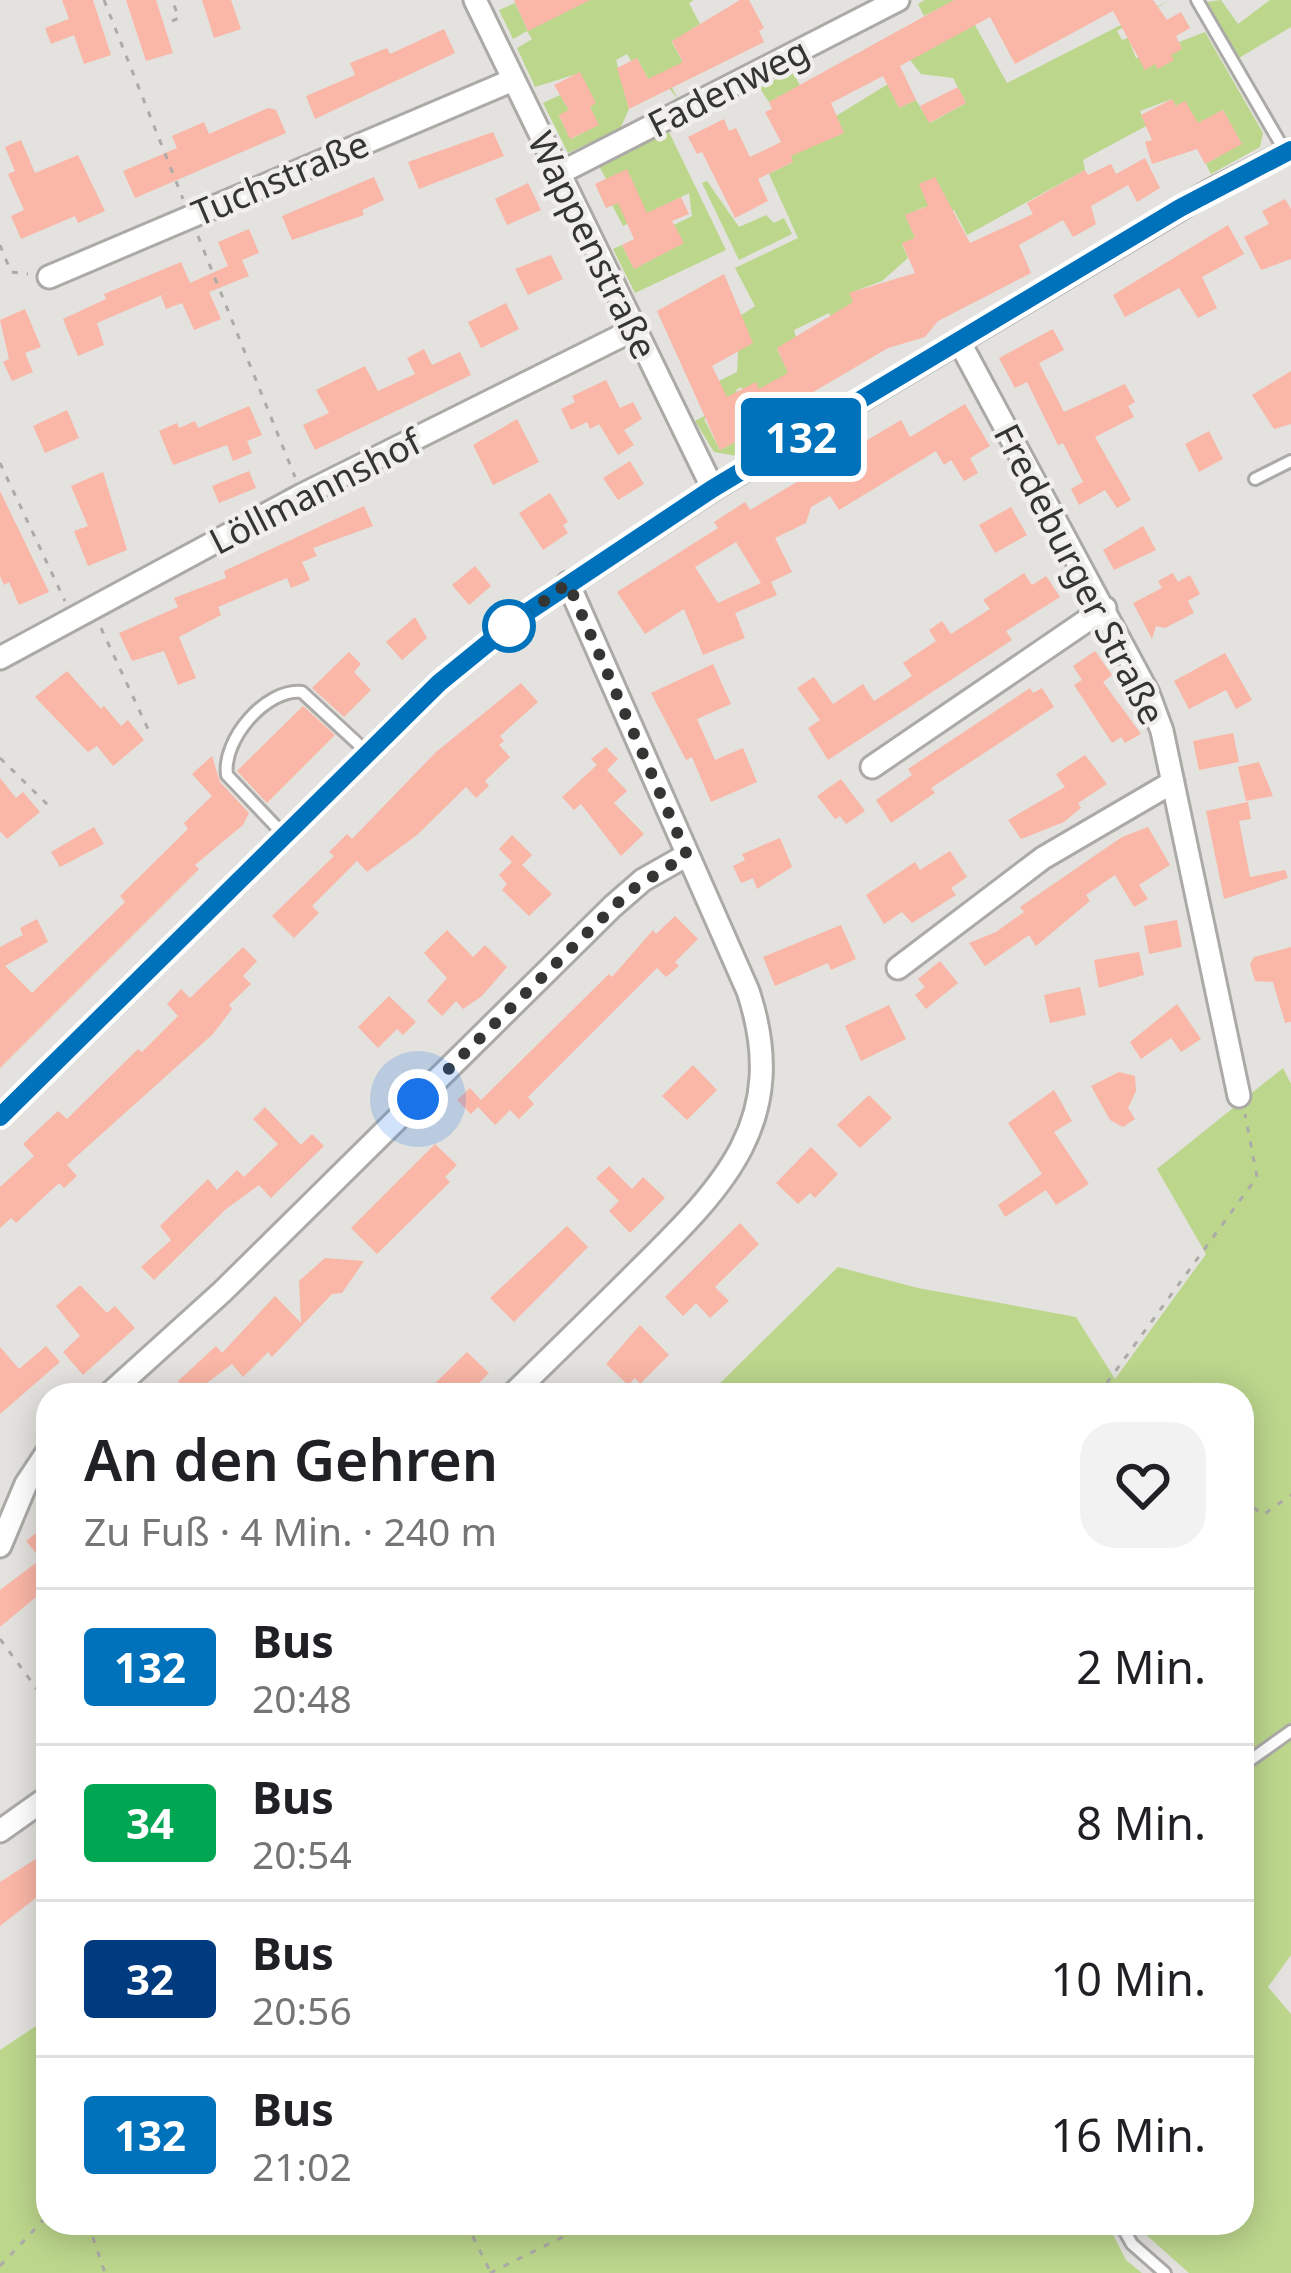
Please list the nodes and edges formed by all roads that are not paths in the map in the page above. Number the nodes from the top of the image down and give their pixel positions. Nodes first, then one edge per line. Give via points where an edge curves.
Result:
1 (476, 0) edge
2 (898, 0) edge
3 (1197, 0) edge
4 (513, 80) junction
5 (1288, 152) edge
6 (558, 174) junction
7 (49, 277) road end
8 (633, 330) junction
9 (960, 343) junction
10 (1291, 461) edge
11 (1255, 478) dead end
12 (712, 489) junction
13 (568, 583) junction
14 (1105, 608) junction
15 (0, 658) edge
16 (368, 753) junction
17 (872, 767) dead end
18 (1172, 782) junction
19 (285, 836) junction
20 (687, 855) junction
21 (898, 968) dead end
22 (1239, 1096) road end
23 (0, 1117) edge
24 (121, 1383) edge
25 (524, 1383) edge
26 (36, 1469) edge
27 (0, 1546) edge
28 (1291, 1731) edge
29 (1254, 1757) edge
30 (36, 1806) edge
31 (0, 1831) edge
32 (1127, 2235) edge
33 (1165, 2273) edge

1 - 4 street, Wappenstraße
2 - 6 street, Fadenweg
3 - 5 lane
4 - 6 street, Wappenstraße
4 - 7 street, Tuchstraße
5 - 9 street
6 - 8 street, Wappenstraße
8 - 12 street, Wappenstraße
8 - 15 street, Löllmannshof
9 - 12 street
9 - 14 street, Fredeburger Straße
10 - 11 lane
12 - 13 street
13 - 16 street via 439,683
13 - 20 street
14 - 17 street
14 - 18 street, Fredeburger Straße via 1148,692
16 - 19 street
16 - 19 lane via 302,692 274,695 259,709 227,757 227,776
18 - 21 street via 1043,858
18 - 22 street, Fredeburger Straße
19 - 23 street
20 - 24 street via 614,906
20 - 25 street via 758,1024 762,1080 750,1137 703,1208
26 - 27 street
28 - 29 lane
30 - 31 street
32 - 33 lane

